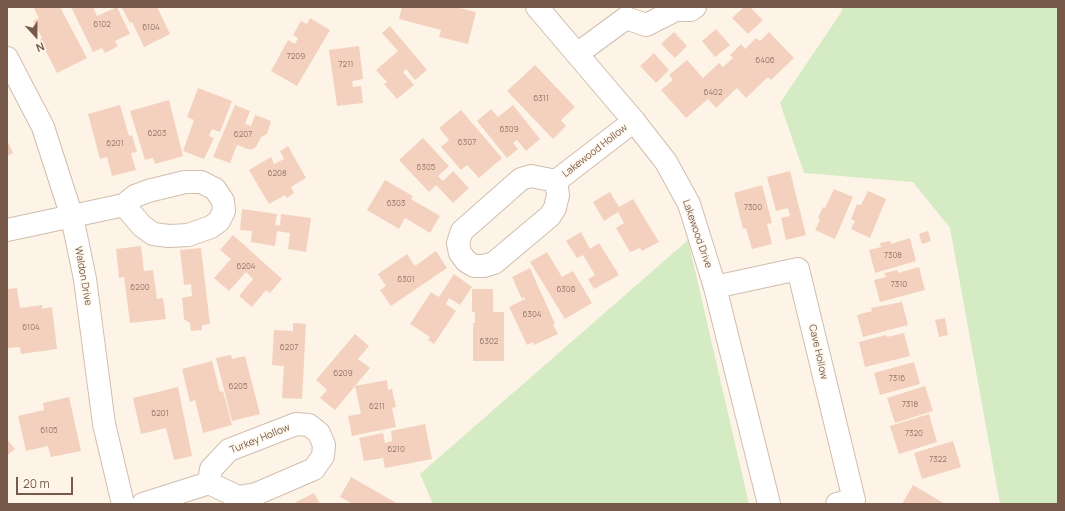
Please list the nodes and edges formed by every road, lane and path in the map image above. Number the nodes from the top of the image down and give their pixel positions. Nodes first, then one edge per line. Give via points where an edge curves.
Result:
1 (537, 7) edge
2 (695, 7) edge
3 (625, 12) edge
4 (578, 54) junction
5 (7, 58) edge
6 (634, 120) junction
7 (556, 181) junction
8 (124, 205) dead end
9 (72, 217) junction
10 (7, 230) edge
11 (715, 287) junction
12 (209, 483) junction
13 (123, 504) edge
14 (143, 504) edge
15 (769, 504) edge
16 (836, 504) edge

1 - 4 street, Lakewood Drive
2 - 3 street via 691,10 676,10 646,25
3 - 4 street
4 - 6 street, Lakewood Drive
5 - 9 street, Waldon Drive via 43,127
6 - 7 street, Lakewood Hollow
6 - 11 street, Lakewood Drive via 666,162 689,204
7 - 7 street, Lakewood Hollow via 531,176 521,179 462,231 459,248 466,261 474,266 494,263 550,216 558,195
8 - 9 street
9 - 10 street
9 - 13 street, Waldon Drive via 85,280 104,424
11 - 15 street, Lakewood Drive
11 - 16 street, Cave Hollow via 798,270 854,500
12 - 12 street, Turkey Hollow via 238,497 256,494 314,469 323,456 324,445 319,433 309,425 296,424 229,450 211,469
12 - 14 street

